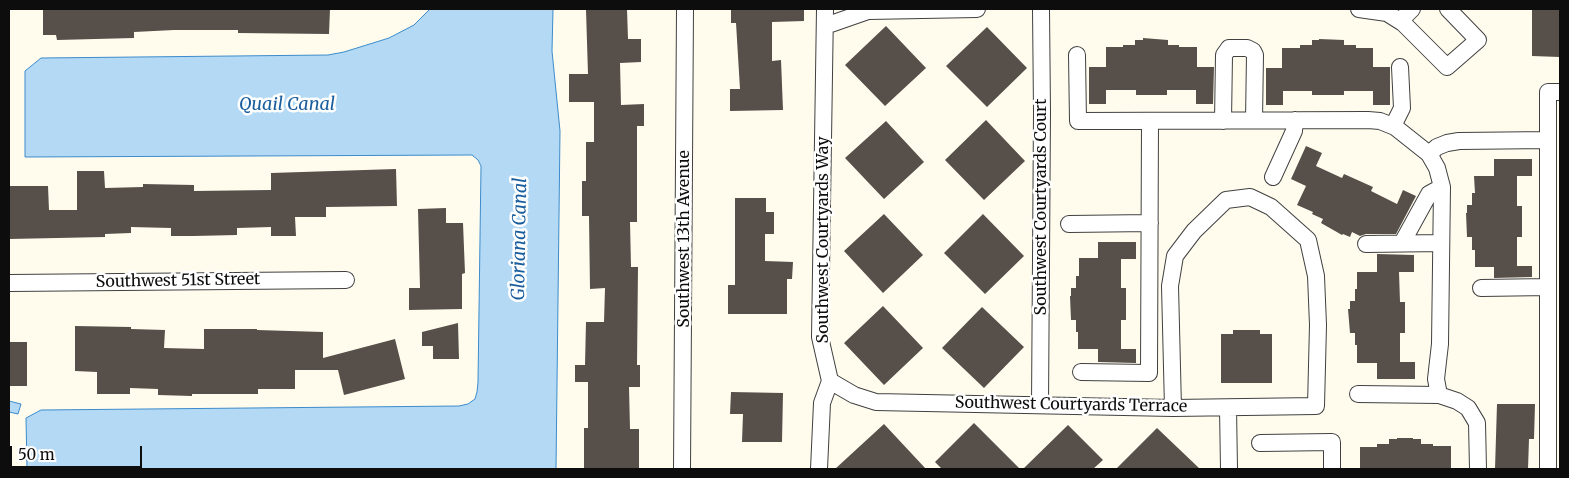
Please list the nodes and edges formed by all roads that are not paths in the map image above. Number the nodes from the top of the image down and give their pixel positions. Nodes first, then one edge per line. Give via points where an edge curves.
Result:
1 (685, 9) edge
2 (825, 9) edge
3 (977, 9) edge
4 (1042, 9) edge
5 (1359, 9) edge
6 (1412, 9) edge
7 (1448, 9) edge
8 (1400, 20) junction
9 (825, 26) junction
10 (1077, 54) dead end
11 (1400, 68) dead end
12 (1560, 92) edge
13 (1254, 120) junction
14 (1294, 120) junction
15 (1150, 121) junction
16 (1223, 121) junction
17 (1393, 126) junction
18 (1548, 140) junction
19 (1429, 154) junction
20 (1273, 177) dead end
21 (1442, 187) junction
22 (1150, 223) junction
23 (1069, 224) dead end
24 (1554, 240) edge
25 (1402, 243) junction
26 (1441, 243) junction
27 (1366, 244) dead end
28 (346, 280) dead end
29 (9, 283) edge
30 (1548, 287) junction
31 (1481, 288) dead end
32 (1081, 372) dead end
33 (830, 381) junction
34 (1554, 382) edge
35 (1358, 394) dead end
36 (1439, 395) junction
37 (1040, 405) junction
38 (1173, 408) junction
39 (1228, 408) junction
40 (1554, 415) edge
41 (1260, 443) dead end
42 (682, 469) edge
43 (819, 469) edge
44 (1229, 469) edge
45 (1332, 469) edge
46 (1478, 469) edge
47 (1548, 469) edge

1 - 42 street, Southwest 13th Avenue
2 - 9 street, Southwest Courtyards Way
3 - 9 street via 868,11
4 - 37 street, Southwest Courtyards Court
5 - 8 street via 1387,13
6 - 8 street
7 - 8 street via 1478,40 1447,67
9 - 33 street, Southwest Courtyards Way via 820,338
10 - 15 street via 1078,121
11 - 17 street via 1402,108
12 - 18 street via 1548,92
13 - 14 street
13 - 16 street
13 - 16 street via 1255,55 1246,48 1229,48 1224,55
14 - 17 street via 1368,120
14 - 20 street via 1294,131
15 - 16 street
15 - 22 street
17 - 19 street
18 - 19 street via 1459,141 1436,147
18 - 24 street
19 - 21 street
21 - 25 street via 1429,194
21 - 26 street
22 - 23 street
22 - 32 street via 1149,373
24 - 30 street
25 - 26 street
25 - 27 street
26 - 36 street via 1440,344 1436,379
28 - 29 street, Southwest 51st Street
30 - 31 street
30 - 34 street
33 - 37 street, Southwest Courtyards Terrace via 854,395 876,402
33 - 43 street via 822,404
34 - 40 street
35 - 36 street
36 - 46 street via 1457,400 1468,408 1477,423
37 - 38 street, Southwest Courtyards Terrace
38 - 39 street, Southwest Courtyards Terrace
38 - 39 street, Southwest Courtyards Terrace via 1170,286 1175,256 1194,231 1226,200 1250,197 1271,207 1308,240 1316,276 1318,315 1316,406
39 - 44 street
40 - 47 street
41 - 45 street via 1332,442

